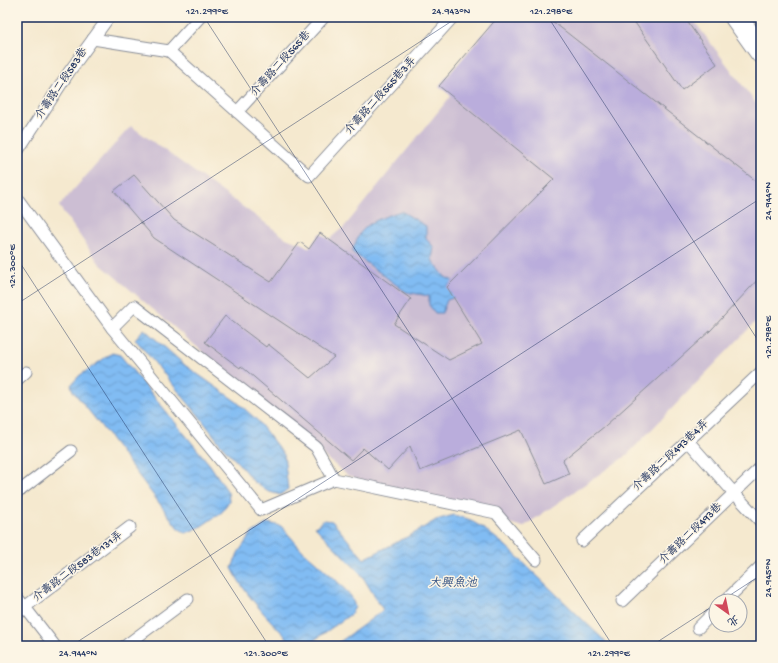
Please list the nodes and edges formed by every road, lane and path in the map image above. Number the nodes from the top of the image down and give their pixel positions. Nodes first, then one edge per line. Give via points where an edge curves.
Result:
1 (109, 17) edge
2 (200, 17) edge
3 (324, 17) edge
4 (453, 17) edge
5 (736, 17) edge
6 (93, 39) junction
7 (169, 51) junction
8 (761, 52) edge
9 (237, 112) junction
10 (17, 152) edge
11 (17, 198) edge
12 (112, 328) junction
13 (26, 372) dead end
14 (761, 372) edge
15 (17, 380) edge
16 (688, 441) junction
17 (71, 451) dead end
18 (761, 467) edge
19 (334, 479) junction
20 (17, 493) edge
21 (734, 493) junction
22 (761, 522) edge
23 (130, 527) dead end
24 (582, 541) dead end
25 (536, 560) dead end
26 (761, 566) edge
27 (733, 593) edge
28 (17, 596) edge
29 (188, 599) dead end
30 (622, 601) dead end
31 (21, 610) edge
32 (708, 618) edge
33 (698, 628) dead end
34 (55, 646) edge
35 (125, 646) edge

1 - 6 lane, 介壽路二段583巷
2 - 7 lane
3 - 9 lane, 介壽路二段565巷
4 - 9 lane, 介壽路二段565巷3弄 via 309,176
5 - 8 main road
6 - 7 lane
6 - 10 lane, 介壽路二段583巷
7 - 9 lane
11 - 12 lane
12 - 19 lane via 134,306 316,447
12 - 19 lane via 261,510
13 - 15 lane
14 - 16 lane, 介壽路二段493巷4弄
16 - 21 lane
16 - 24 lane, 介壽路二段493巷4弄
17 - 20 lane
18 - 21 lane, 介壽路二段493巷
19 - 25 lane via 496,513
21 - 22 lane
21 - 30 lane, 介壽路二段493巷
23 - 31 lane, 介壽路二段583巷131弄
26 - 27 lane
28 - 31 lane
29 - 35 lane
31 - 34 lane
32 - 33 lane

